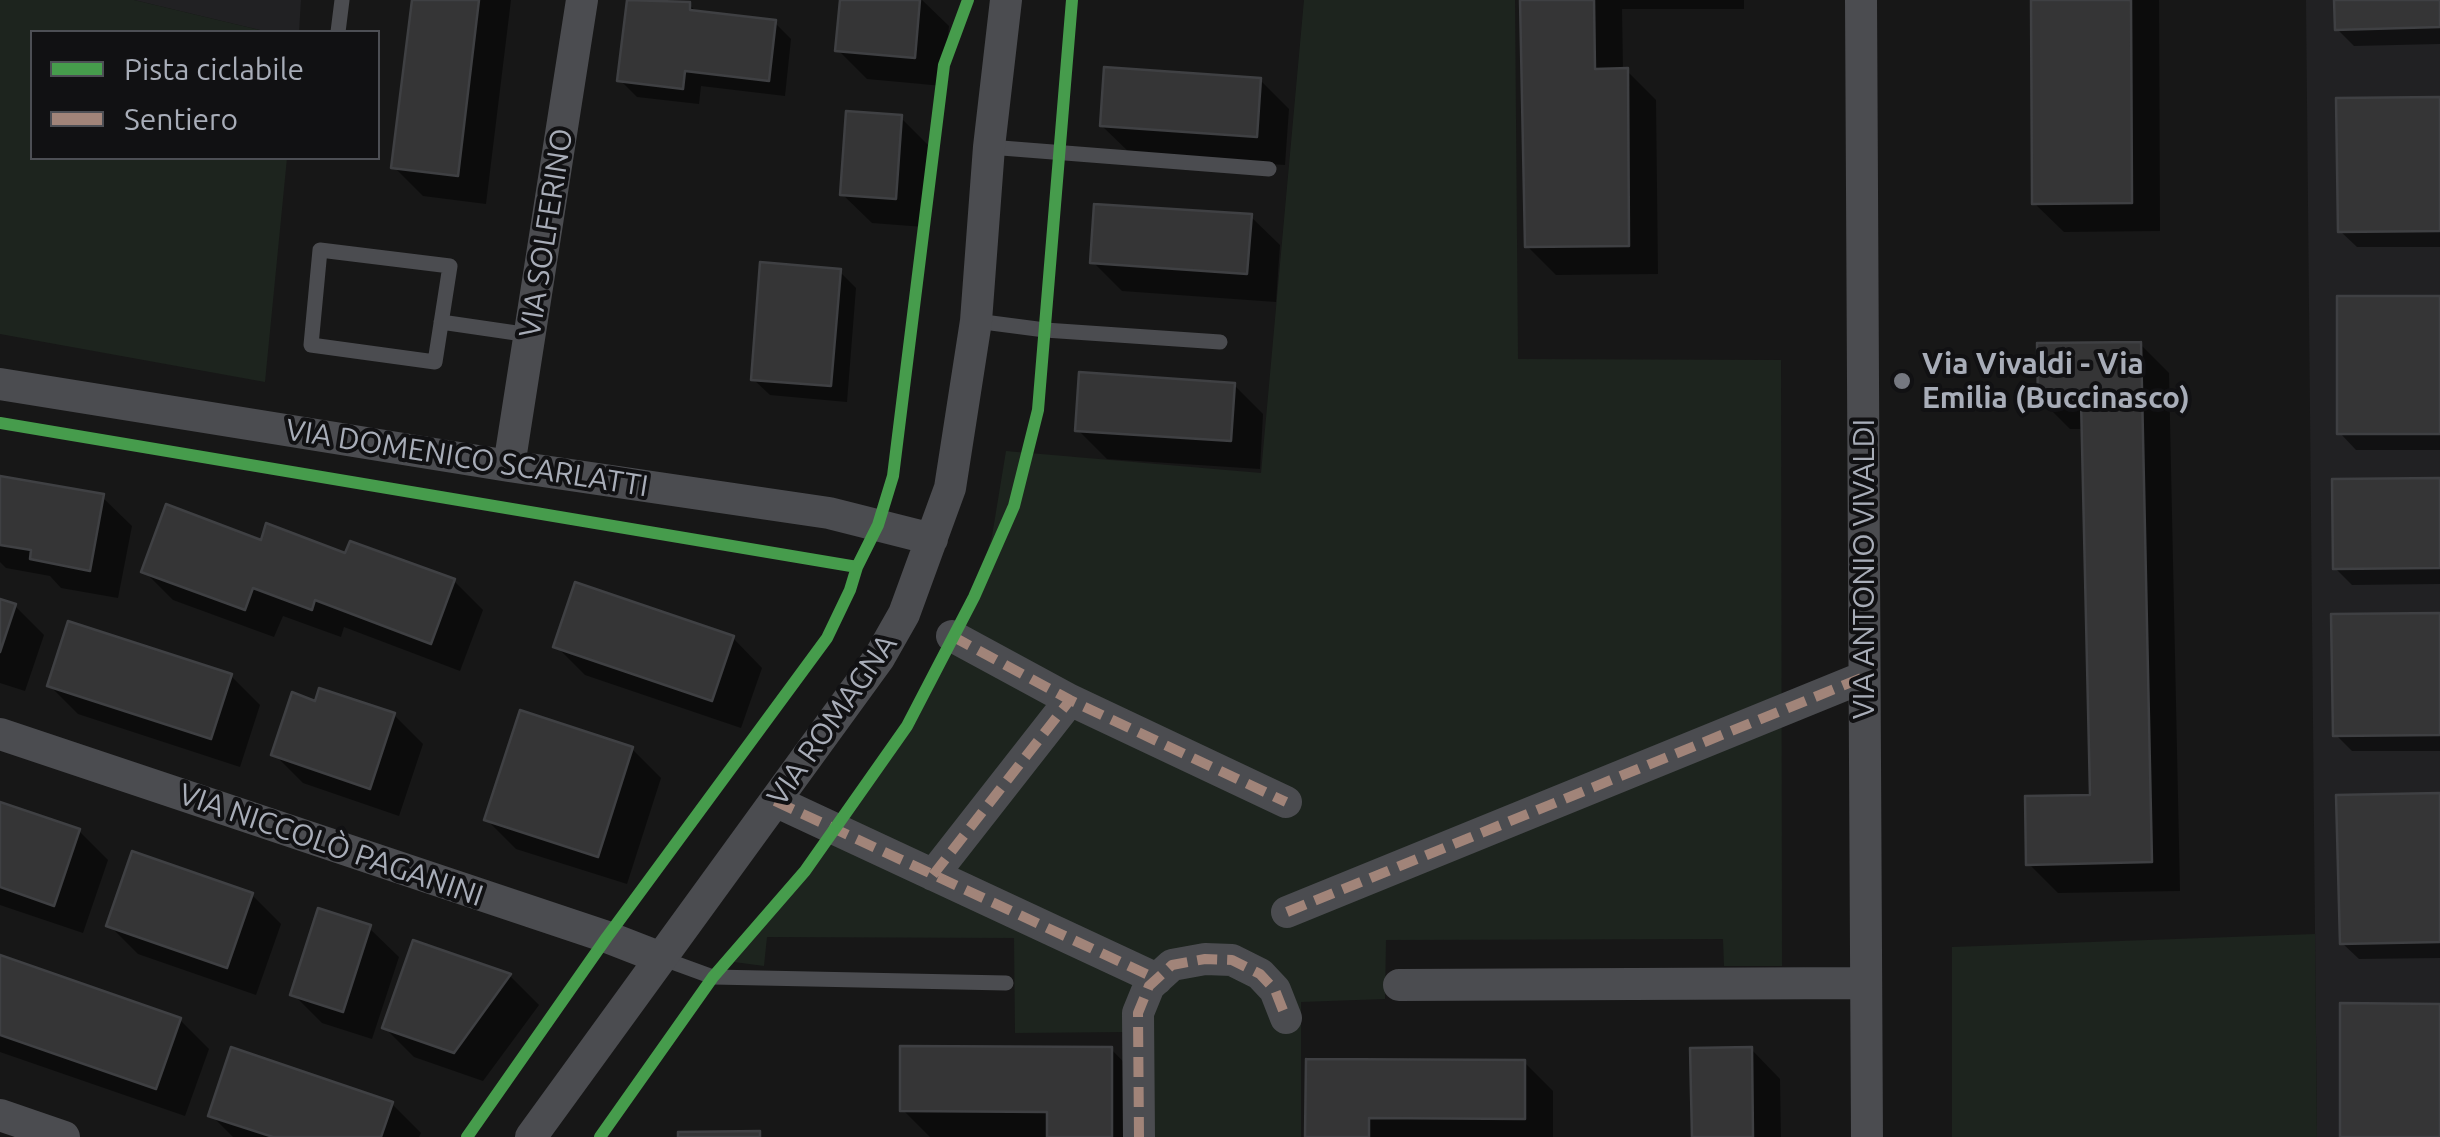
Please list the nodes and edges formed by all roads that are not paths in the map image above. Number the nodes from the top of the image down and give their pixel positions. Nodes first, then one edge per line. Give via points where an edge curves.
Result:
1 (342, 0) edge
2 (582, 0) edge
3 (1006, 0) edge
4 (1861, 0) edge
5 (338, 30) edge
6 (989, 147) junction
7 (1269, 168) dead end
8 (976, 321) junction
9 (441, 322) junction
10 (530, 334) junction
11 (1220, 342) dead end
12 (0, 384) edge
13 (509, 466) junction
14 (932, 539) junction
15 (952, 636) dead end
16 (1864, 677) junction
17 (1070, 700) junction
18 (0, 734) edge
19 (775, 801) junction
20 (1286, 802) dead end
21 (933, 875) junction
22 (1286, 912) dead end
23 (661, 958) junction
24 (1157, 978) junction
25 (1006, 983) dead end
26 (1866, 983) junction
27 (1399, 985) dead end
28 (1286, 1018) dead end
29 (0, 1114) edge
30 (64, 1137) edge
31 (531, 1137) edge
32 (1139, 1137) edge
33 (1867, 1137) edge

1 - 5 lane
2 - 10 street, VIA SOLFERINO
3 - 6 street, VIA ROMAGNA
4 - 16 street, VIA ANTONIO VIVALDI
6 - 7 lane
6 - 8 street, VIA ROMAGNA
8 - 11 lane
8 - 14 street, VIA ROMAGNA via 950,488
9 - 9 lane via 434,362 311,344 320,250 450,266
9 - 10 lane
10 - 13 street, VIA SOLFERINO
12 - 13 street, VIA DOMENICO SCARLATTI
13 - 14 street, VIA DOMENICO SCARLATTI via 829,512
14 - 19 street, VIA ROMAGNA via 879,658
15 - 17 street
16 - 22 street
16 - 26 street, VIA ANTONIO VIVALDI
17 - 20 street
17 - 21 street
18 - 23 street, VIA NICCOLÒ PAGANINI
19 - 21 street
19 - 23 street, VIA ROMAGNA
21 - 24 street
23 - 25 lane via 713,977
23 - 31 street, VIA ROMAGNA
24 - 28 street via 1172,965 1232,960 1260,974
24 - 32 street via 1138,1012
26 - 27 street
26 - 33 street, VIA ANTONIO VIVALDI
29 - 30 street

